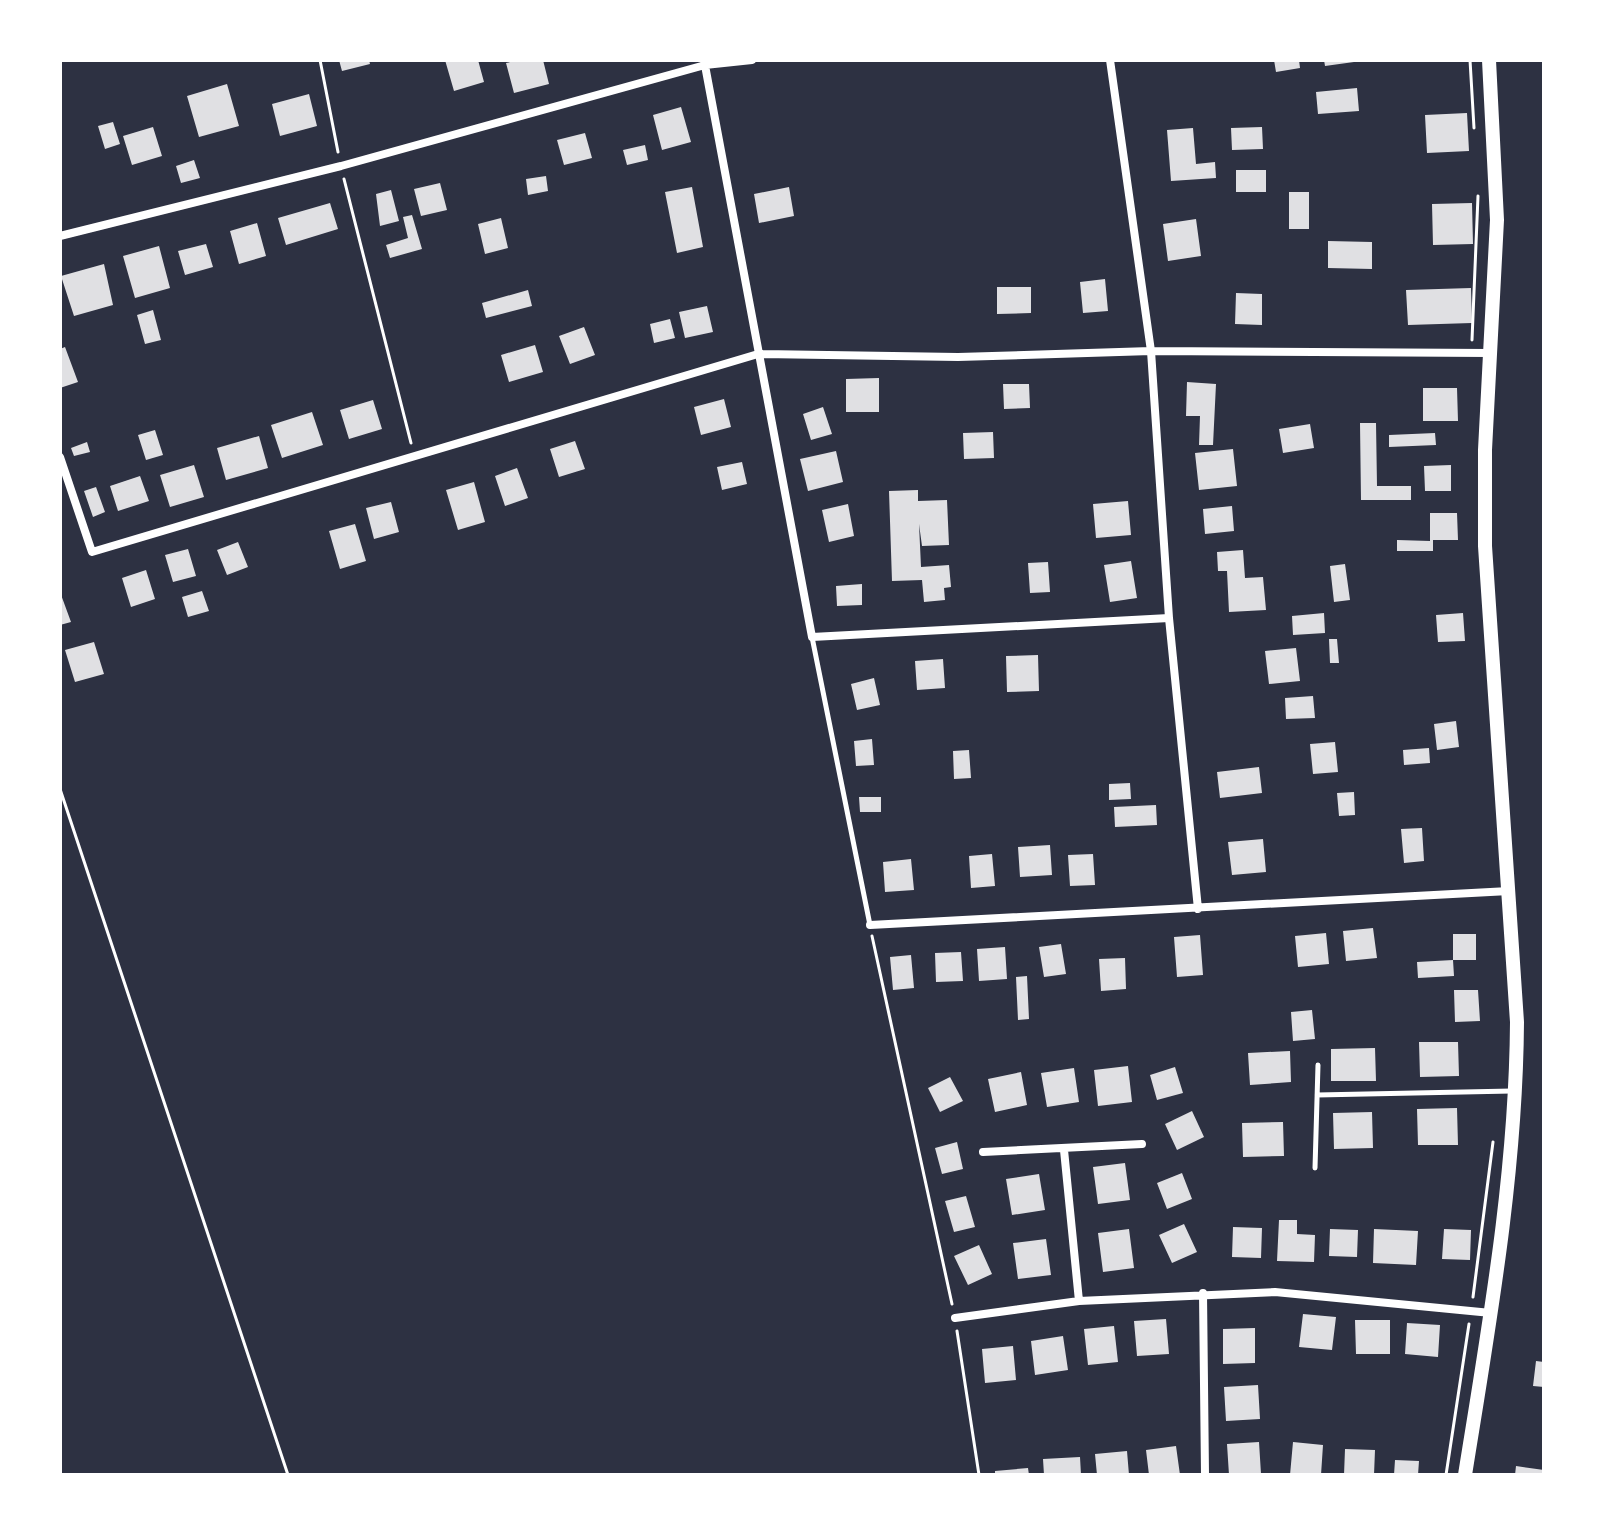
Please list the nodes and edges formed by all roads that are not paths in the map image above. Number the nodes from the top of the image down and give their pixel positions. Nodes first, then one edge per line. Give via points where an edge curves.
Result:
1 (752, 60) edge
2 (1110, 60) edge
3 (1489, 60) edge
4 (704, 63) edge
5 (60, 236) edge
6 (1151, 351) junction
7 (1490, 353) junction
8 (758, 354) junction
9 (60, 457) edge
10 (1169, 618) junction
11 (812, 637) junction
12 (1509, 891) junction
13 (1198, 909) junction
14 (870, 925) joint
15 (1318, 1065) dead end
16 (1516, 1091) junction
17 (1317, 1095) junction
18 (1142, 1144) dead end
19 (1064, 1150) junction
20 (983, 1152) dead end
21 (1315, 1168) dead end
22 (1203, 1293) junction
23 (1079, 1301) junction
24 (1491, 1313) junction
25 (955, 1318) road end
26 (1205, 1475) edge
27 (1465, 1475) edge

1 - 4 street
2 - 6 street
3 - 7 main road via 1497,220
4 - 5 street via 341,166
4 - 8 street
6 - 7 street
6 - 8 street via 958,357
6 - 10 street
7 - 12 main road via 1485,546
8 - 9 street via 92,552
8 - 11 street
10 - 11 street
10 - 13 street
11 - 14 lane
12 - 13 street
12 - 16 main road
13 - 14 street
15 - 17 lane
16 - 17 lane
16 - 24 main road
17 - 21 lane
18 - 19 street
19 - 20 street
19 - 23 street
22 - 23 street
22 - 24 street via 1275,1292
22 - 26 street
23 - 25 street
24 - 27 main road

